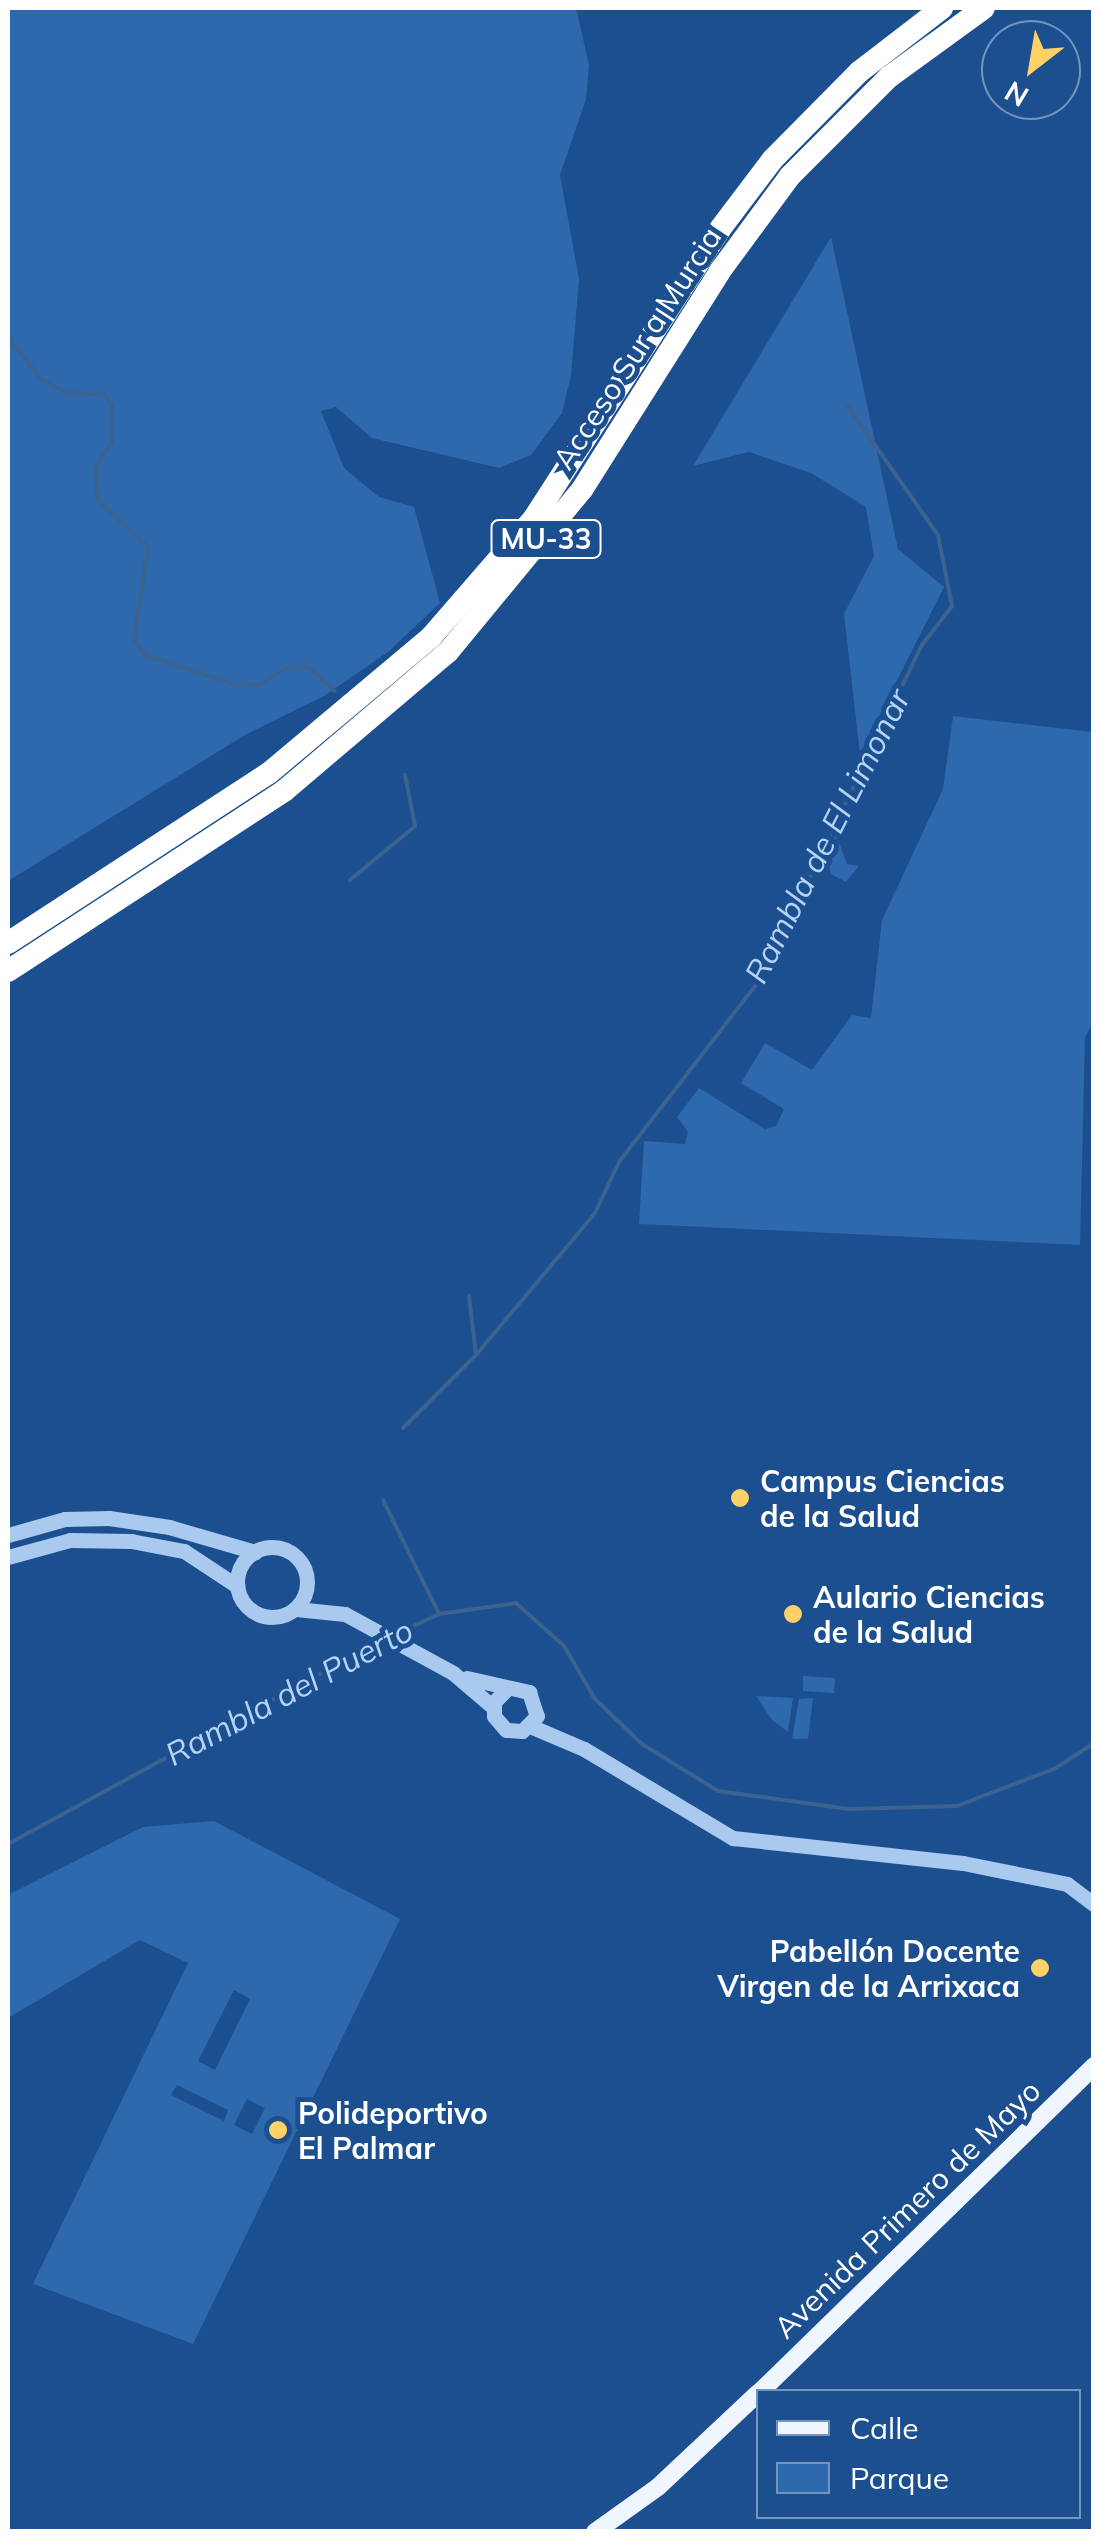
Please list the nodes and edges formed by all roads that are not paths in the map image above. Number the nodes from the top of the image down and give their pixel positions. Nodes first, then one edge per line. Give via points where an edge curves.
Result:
1 (942, 8) edge
2 (984, 8) edge
3 (8, 943) edge
4 (8, 971) edge
5 (8, 1534) edge
6 (254, 1552) junction
7 (8, 1558) edge
8 (306, 1573) junction
9 (237, 1586) junction
10 (296, 1608) junction
11 (350, 1617) junction
12 (453, 1673) junction
13 (506, 1689) junction
14 (493, 1707) junction
15 (533, 1721) junction
16 (1094, 1904) edge
17 (1094, 2066) edge
18 (762, 2389) edge
19 (756, 2395) edge
20 (630, 2510) junction
21 (595, 2532) edge
22 (610, 2532) edge

1 - 3 highway, Acceso Sur a Murcia / MU-33 via 858,72 773,160 720,230 534,518 431,637 269,773
2 - 4 highway, Acceso Sur a Murcia / MU-33 via 889,78 790,176 720,270 573,503 448,652 284,791
5 - 6 street via 65,1519 109,1518 170,1527
6 - 8 street via 285,1550
6 - 9 street
7 - 9 street via 70,1540 131,1540 184,1551
8 - 10 street
8 - 11 street
9 - 10 street via 243,1602 262,1616
10 - 11 street
11 - 12 street
12 - 13 street
12 - 14 street
13 - 14 street
13 - 15 street via 529,1692
14 - 15 street via 506,1730
15 - 16 street via 732,1838 964,1862 1067,1884
17 - 18 main road, Avenida Primero de Mayo
19 - 20 main road, Avenida Primero de Mayo
20 - 21 main road, Avenida Primero de Mayo
20 - 22 main road, Avenida Primero de Mayo

